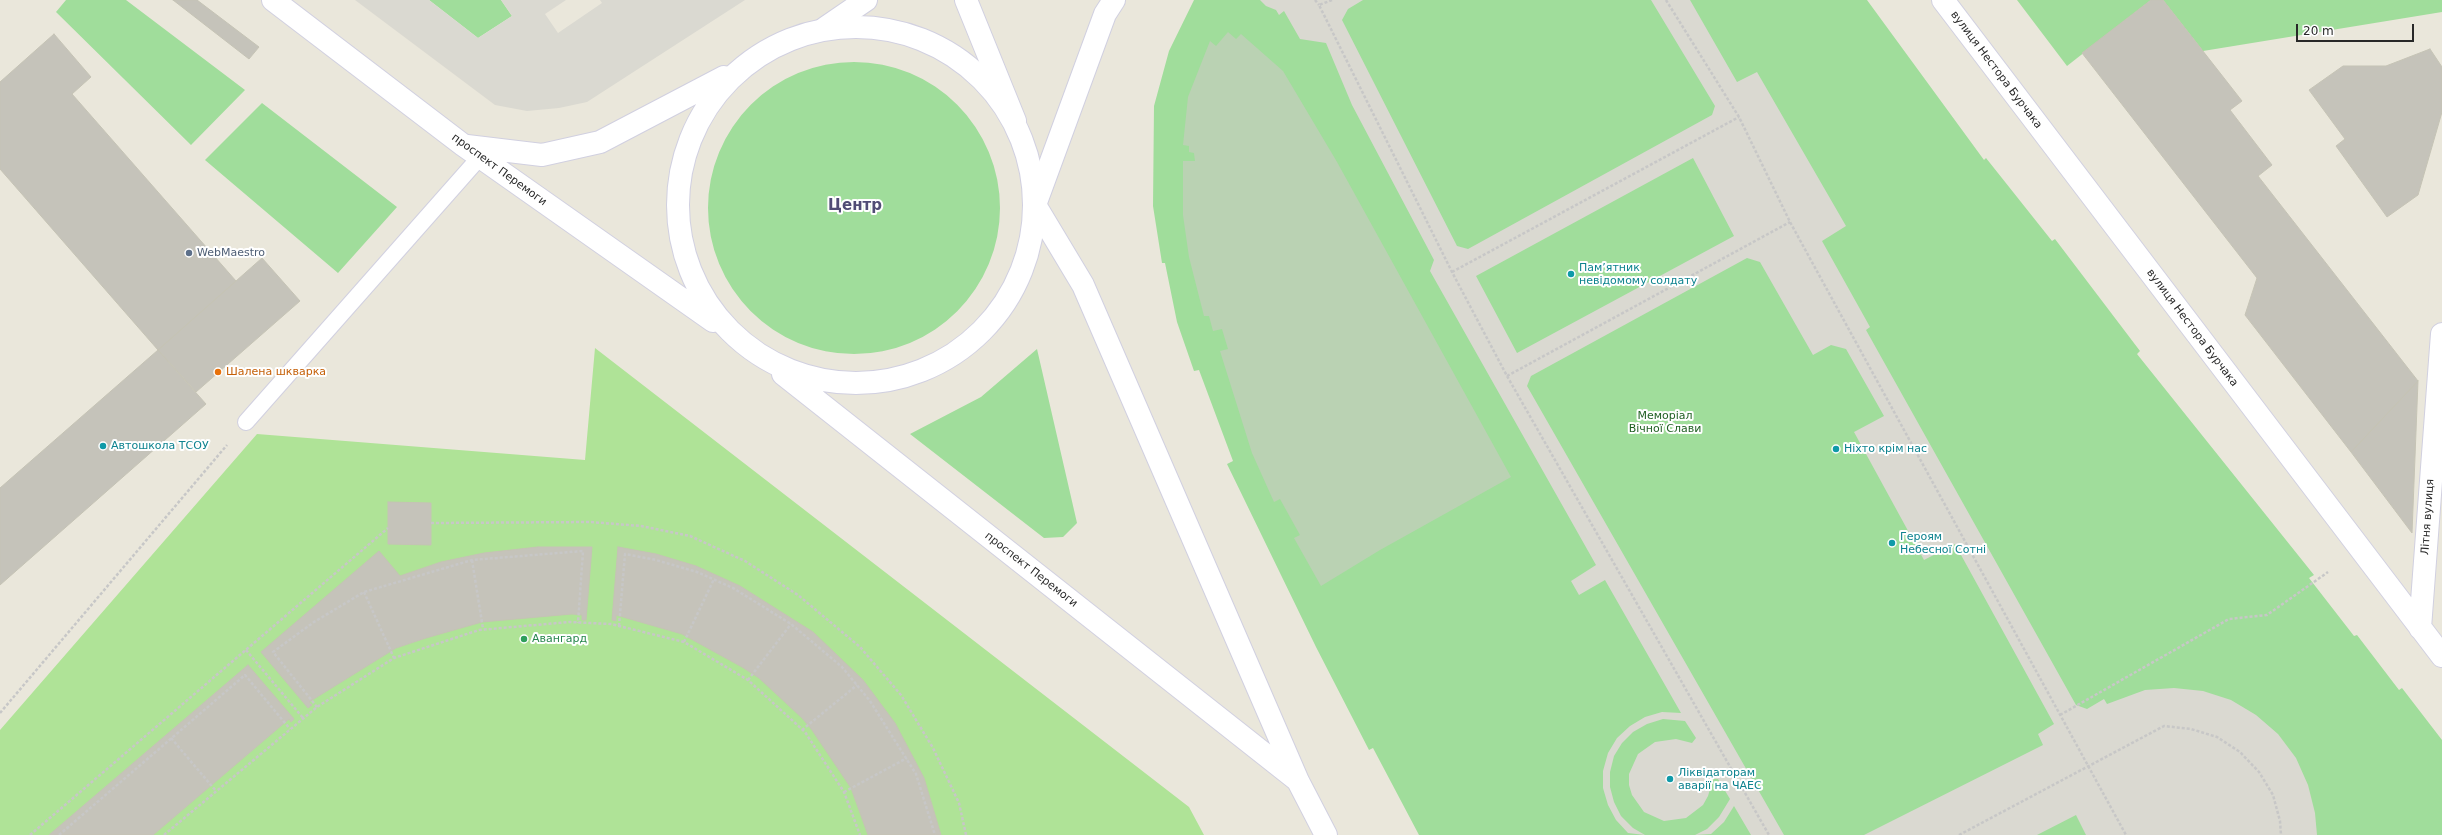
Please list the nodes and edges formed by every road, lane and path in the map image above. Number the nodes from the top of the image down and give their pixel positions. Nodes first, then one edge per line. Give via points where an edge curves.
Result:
1 (273, 0) edge
2 (866, 0) edge
3 (966, 0) edge
4 (1114, 0) edge
5 (1315, 0) edge
6 (1332, 0) edge
7 (1666, 0) edge
8 (1943, 0) edge
9 (1319, 5) junction
10 (825, 28) junction
11 (738, 70) junction
12 (1739, 117) junction
13 (1015, 121) junction
14 (472, 151) junction
15 (1035, 205) junction
16 (1790, 222) junction
17 (1452, 272) junction
18 (730, 332) junction
19 (2442, 334) edge
20 (764, 358) junction
21 (1507, 376) junction
22 (246, 422) joint
23 (431, 524) dead end
24 (388, 528) dead end
25 (472, 560) junction
26 (2328, 572) dead end
27 (714, 579) junction
28 (364, 592) junction
29 (578, 623) junction
30 (792, 624) junction
31 (619, 626) junction
32 (2420, 628) junction
33 (483, 629) junction
34 (684, 642) junction
35 (246, 650) junction
36 (2442, 656) edge
37 (394, 658) junction
38 (748, 680) junction
39 (857, 685) junction
40 (317, 707) junction
41 (0, 713) edge
42 (2060, 715) junction
43 (303, 718) junction
44 (290, 729) junction
45 (802, 730) junction
46 (171, 738) junction
47 (907, 758) junction
48 (2088, 766) junction
49 (1298, 781) junction
50 (216, 791) junction
51 (844, 792) junction
52 (30, 835) edge
53 (59, 835) edge
54 (164, 835) edge
55 (860, 835) edge
56 (935, 835) edge
57 (966, 835) edge
58 (1326, 835) edge
59 (1769, 835) edge
60 (1959, 835) edge
61 (2126, 835) edge
62 (2281, 835) edge

1 - 14 main road, проспект Перемоги
2 - 10 main road
3 - 13 main road
4 - 15 main road via 1105,14
5 - 9 path
6 - 9 path
7 - 12 path
8 - 32 main road, вулиця Нестора Бурчака
9 - 17 path
10 - 11 main road via 780,43 759,54
10 - 13 main road via 886,28 923,39 957,57 986,82
11 - 14 main road via 600,142 542,155
11 - 18 main road via 710,101 690,138 679,179 677,220 689,268 704,300
12 - 16 path
12 - 17 path
13 - 15 main road via 1028,157
14 - 18 main road, проспект Перемоги
14 - 22 lane
15 - 20 main road via 1030,247 1016,286 992,321 962,350 925,370 885,382 843,383 802,376
15 - 49 main road via 1083,284
16 - 21 path
16 - 42 path
17 - 21 path
18 - 20 main road
19 - 32 main road, Літня вулиця
20 - 49 main road, проспект Перемоги
21 - 59 path
22 - 41 path
23 - 57 path via 591,522 641,526 690,536 744,561 798,595 854,642 901,695 933,748 959,804
24 - 35 path
25 - 28 path
25 - 29 path via 583,551
25 - 33 path
26 - 42 path via 2267,615 2229,619
27 - 30 path via 758,602
27 - 31 path via 656,560 625,554
27 - 34 path
28 - 37 path
28 - 40 path via 314,622 273,652
29 - 31 path
29 - 33 path
30 - 38 path
30 - 39 path via 825,651
31 - 34 path
32 - 36 main road, вулиця Нестора Бурчака
33 - 37 path
34 - 38 path
35 - 43 path
35 - 52 path
37 - 40 path
38 - 45 path
39 - 45 path
39 - 47 path
40 - 43 path
42 - 48 path
43 - 44 path
44 - 46 path via 245,675
44 - 50 path
45 - 51 path
46 - 50 path
46 - 53 path
47 - 51 path
47 - 56 path via 916,774
48 - 60 path
48 - 61 path
48 - 62 path via 2164,726 2191,728 2217,737 2240,752 2259,772 2273,795
49 - 58 main road
50 - 54 path
51 - 55 path

